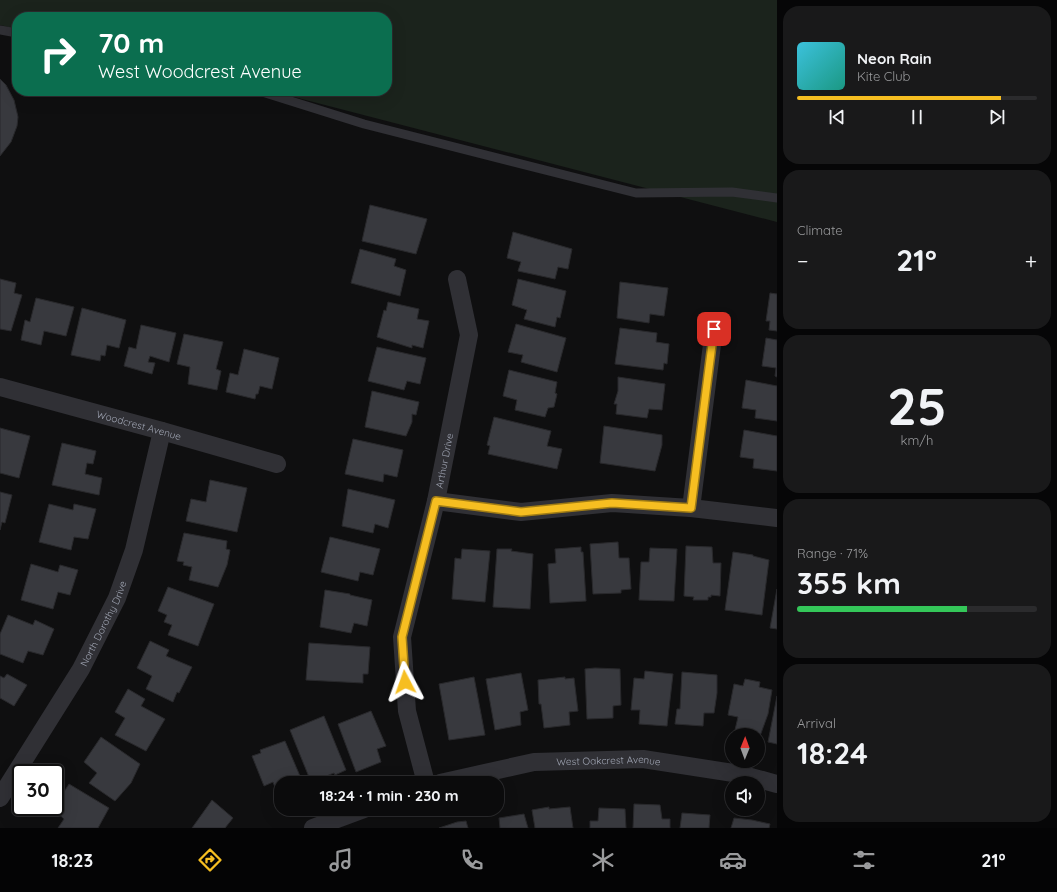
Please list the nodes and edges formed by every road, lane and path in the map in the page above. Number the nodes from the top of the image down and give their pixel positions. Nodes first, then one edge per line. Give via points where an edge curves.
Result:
1 (0, 30) edge
2 (12, 32) edge
3 (275, 96) edge
4 (777, 198) edge
5 (457, 279) dead end
6 (714, 329) dead end
7 (0, 387) edge
8 (162, 431) junction
9 (277, 464) dead end
10 (436, 501) junction
11 (691, 508) junction
12 (777, 518) edge
13 (424, 776) edge
14 (471, 776) edge
15 (777, 784) edge
16 (0, 798) edge
17 (345, 816) edge
18 (313, 828) edge

1 - 2 lane
3 - 4 lane via 364,124 636,193 732,192
5 - 10 street, Arthur Drive via 469,335
6 - 11 street
7 - 8 street, Woodcrest Avenue
8 - 9 street, Woodcrest Avenue
8 - 16 street, North Dorothy Drive via 134,550 116,598 82,668
10 - 11 street via 521,512 612,503
10 - 13 street, Arthur Drive via 402,637 407,712
11 - 12 street
14 - 15 street, West Oakcrest Avenue via 534,762 643,759 740,774
17 - 18 street

